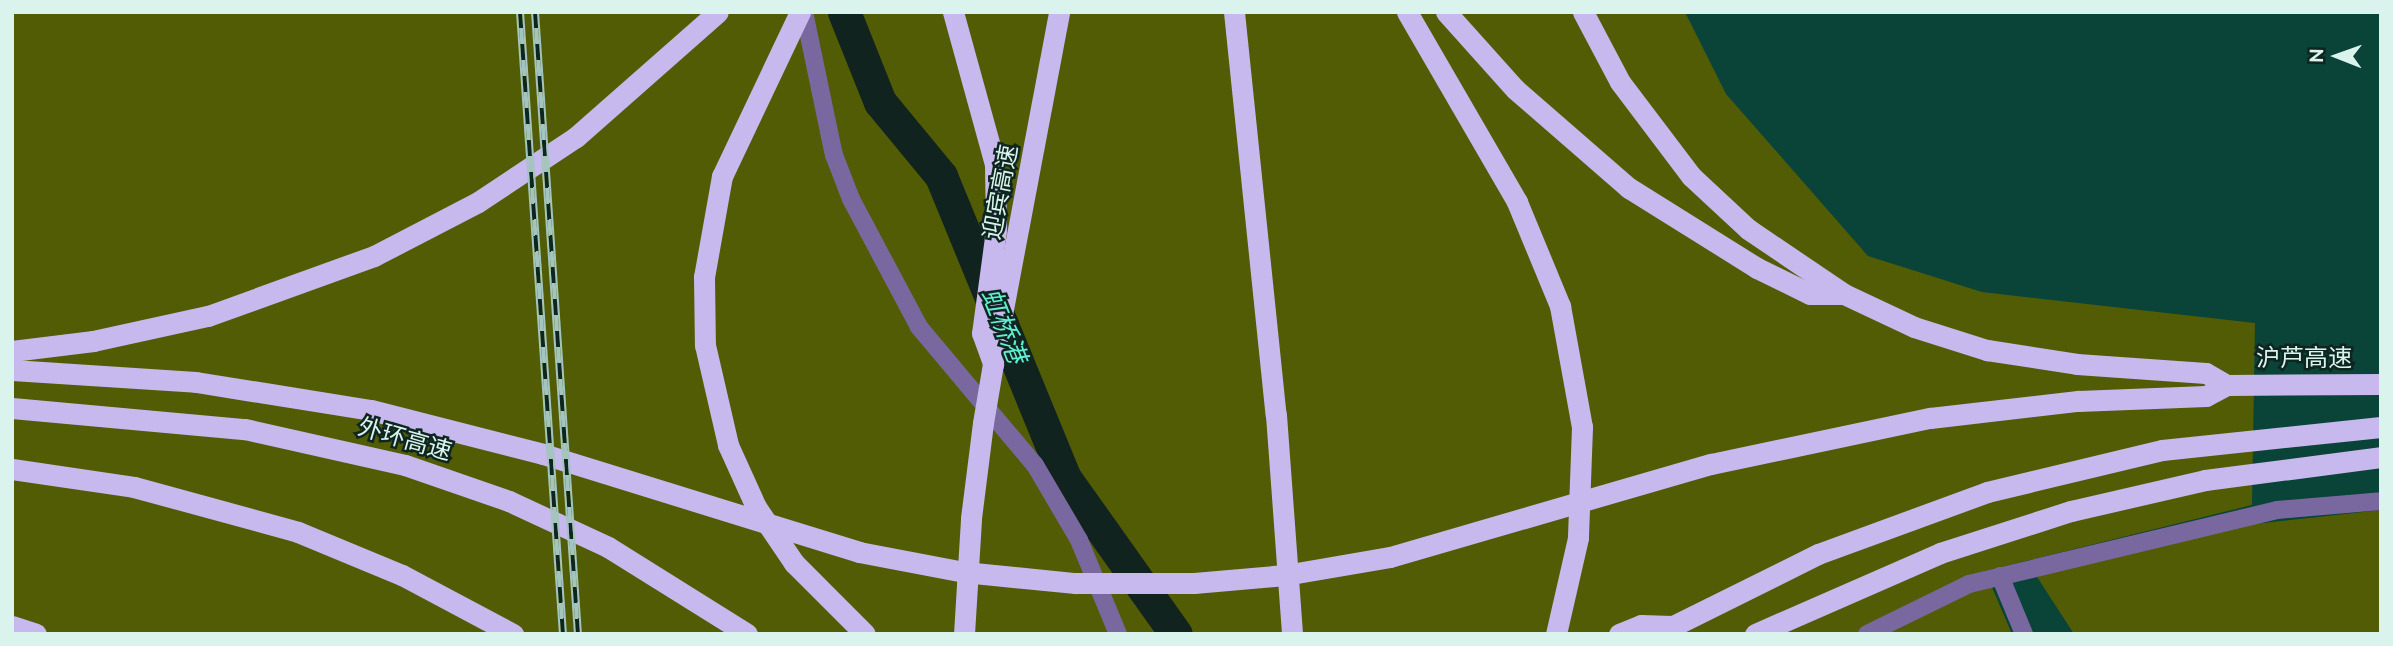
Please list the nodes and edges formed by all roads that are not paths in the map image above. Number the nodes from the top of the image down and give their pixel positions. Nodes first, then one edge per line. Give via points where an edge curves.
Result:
1 (718, 12) edge
2 (802, 12) edge
3 (953, 12) edge
4 (1059, 12) edge
5 (1234, 12) edge
6 (1407, 12) edge
7 (1446, 12) edge
8 (1583, 12) edge
9 (1844, 294) junction
10 (12, 351) edge
11 (993, 364) junction
12 (12, 370) edge
13 (2381, 383) edge
14 (2227, 385) junction
15 (12, 408) edge
16 (2381, 427) edge
17 (2381, 457) edge
18 (12, 469) edge
19 (2381, 501) edge
20 (2000, 576) junction
21 (12, 626) edge
22 (1665, 630) edge
23 (36, 634) edge
24 (513, 634) edge
25 (747, 634) edge
26 (865, 634) edge
27 (964, 634) edge
28 (1118, 634) edge
29 (1292, 634) edge
30 (1556, 634) edge
31 (1619, 634) edge
32 (1755, 634) edge
33 (1867, 634) edge
34 (2024, 634) edge

1 - 10 highway via 576,137 478,202 374,256 208,316 93,341
2 - 26 highway, bridge via 722,176 704,277 705,345 724,434 756,507 801,572
2 - 28 street via 834,155 851,200 919,327 1035,465 1079,540
3 - 11 highway via 995,165 996,230 982,333
4 - 11 highway, 迎宾高速
5 - 29 highway, bridge via 1276,415
6 - 30 highway, bridge via 1517,202 1560,306 1582,426 1578,538
7 - 9 highway via 1524,98 1629,188 1757,268 1810,294
8 - 9 highway via 1627,93 1691,176 1748,229
9 - 14 highway via 1914,327 1987,350 2077,364 2206,373
11 - 27 highway, 迎宾高速, bridge via 983,423
12 - 14 highway, bridge via 196,382 371,410 543,453 859,552 964,572 1074,583 1194,583 1285,575 1390,557 1711,464 1856,430 2004,408 2206,396
13 - 14 highway, 沪芦高速
15 - 25 highway, 外环高速 via 245,429 405,465 509,501 608,547
16 - 22 highway via 2162,450 1987,492 1818,554
17 - 32 highway via 2205,480 2071,511 1940,553
18 - 24 highway via 134,487 298,532 402,575
19 - 20 street via 2277,510
20 - 33 street via 1969,583
20 - 34 street
21 - 23 highway
22 - 31 highway via 1641,625

